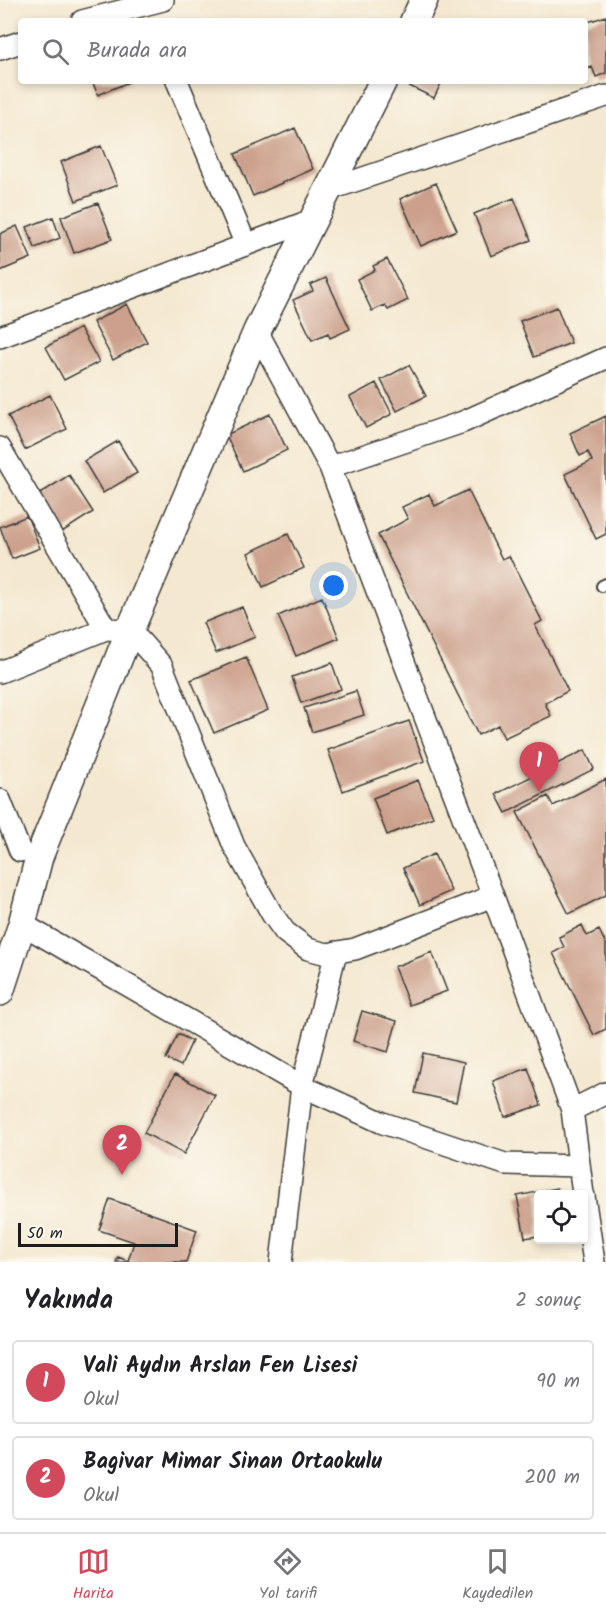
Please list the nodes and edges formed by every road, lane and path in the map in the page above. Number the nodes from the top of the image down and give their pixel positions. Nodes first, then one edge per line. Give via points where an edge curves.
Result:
1 (424, 0) edge
2 (154, 9) edge
3 (100, 18) edge
4 (415, 18) edge
5 (18, 43) edge
6 (0, 49) edge
7 (178, 84) edge
8 (381, 84) edge
9 (606, 96) edge
10 (328, 190) junction
11 (312, 220) junction
12 (246, 245) junction
13 (256, 331) junction
14 (0, 338) edge
15 (606, 358) edge
16 (0, 448) edge
17 (330, 467) junction
18 (118, 629) junction
19 (0, 672) edge
20 (0, 800) edge
21 (20, 851) edge
22 (494, 896) junction
23 (22, 924) junction
24 (336, 952) junction
25 (0, 992) edge
26 (302, 1086) junction
27 (606, 1093) edge
28 (572, 1110) junction
29 (579, 1166) junction
30 (582, 1190) edge
31 (588, 1225) edge
32 (281, 1262) edge
33 (594, 1262) edge

1 - 4 street
2 - 3 street
5 - 6 street
7 - 12 street
8 - 10 street
9 - 10 street
10 - 11 street
11 - 12 street
11 - 13 street
12 - 14 street
13 - 17 street
13 - 18 street
15 - 17 street via 463,422
16 - 18 street
17 - 22 street
18 - 19 street
18 - 21 street
18 - 24 street via 162,666 234,846 272,914 285,932 308,949
20 - 21 street
21 - 23 street
22 - 24 street via 355,949
22 - 28 street
23 - 25 street
23 - 26 street
24 - 26 street
26 - 29 street via 383,1123 505,1164
26 - 32 street
27 - 28 street
28 - 29 street
29 - 30 street
31 - 33 street

